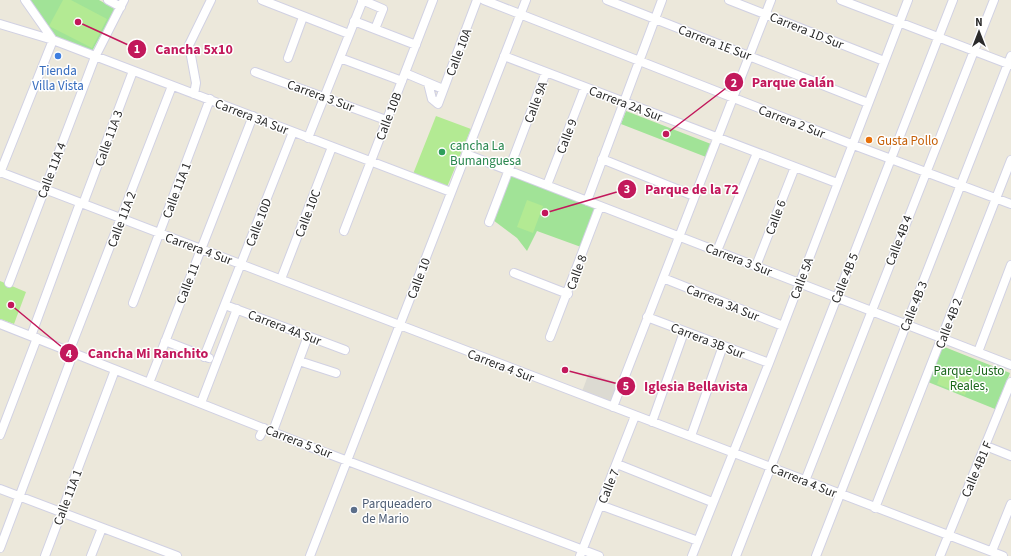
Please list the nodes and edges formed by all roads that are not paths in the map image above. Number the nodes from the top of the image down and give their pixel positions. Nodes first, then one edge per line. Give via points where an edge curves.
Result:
1 (25, 0) edge
2 (108, 0) edge
3 (211, 0) edge
4 (262, 0) edge
5 (363, 0) edge
6 (433, 0) edge
7 (478, 0) edge
8 (484, 0) edge
9 (526, 0) edge
10 (607, 0) edge
11 (662, 0) edge
12 (729, 0) edge
13 (771, 0) edge
14 (841, 0) edge
15 (908, 0) edge
16 (953, 0) edge
17 (994, 0) edge
18 (123, 3) edge
19 (858, 3) edge
20 (520, 14) junction
21 (765, 14) junction
22 (304, 17) junction
23 (655, 19) junction
24 (354, 21) junction
25 (899, 22) junction
26 (0, 24) edge
27 (375, 29) junction
28 (349, 34) junction
29 (938, 38) junction
30 (53, 40) junction
31 (416, 45) junction
32 (974, 51) junction
33 (749, 55) junction
34 (504, 56) junction
35 (1011, 56) edge
36 (95, 57) junction
37 (288, 58) dead end
38 (340, 58) junction
39 (640, 61) junction
40 (884, 61) junction
41 (1009, 65) edge
42 (133, 71) junction
43 (255, 72) dead end
44 (546, 72) junction
45 (403, 77) junction
46 (428, 83) junction
47 (172, 86) junction
48 (585, 87) junction
49 (444, 89) junction
50 (194, 94) junction
51 (325, 96) junction
52 (732, 98) junction
53 (210, 100) junction
54 (624, 102) junction
55 (868, 103) junction
56 (254, 116) junction
57 (386, 120) junction
58 (293, 132) junction
59 (717, 137) junction
60 (308, 138) junction
61 (851, 144) junction
62 (332, 147) junction
63 (757, 153) junction
64 (466, 154) junction
65 (892, 158) junction
66 (602, 159) junction
67 (1011, 160) edge
68 (371, 162) junction
69 (795, 167) junction
70 (509, 170) junction
71 (926, 170) junction
72 (0, 172) edge
73 (837, 183) junction
74 (547, 185) junction
75 (962, 185) junction
76 (43, 189) junction
77 (450, 192) junction
78 (694, 196) junction
79 (996, 198) junction
80 (587, 201) junction
81 (82, 204) junction
82 (1011, 204) edge
83 (600, 206) junction
84 (121, 218) junction
85 (489, 222) dead end
86 (344, 231) dead end
87 (160, 234) junction
88 (678, 236) junction
89 (201, 248) junction
90 (717, 251) junction
91 (242, 264) junction
92 (1011, 265) edge
93 (756, 266) junction
94 (514, 273) dead end
95 (281, 278) junction
96 (662, 278) junction
97 (9, 283) dead end
98 (799, 283) junction
99 (568, 294) junction
100 (836, 297) junction
101 (133, 303) dead end
102 (225, 305) junction
103 (236, 309) junction
104 (871, 311) junction
105 (647, 317) junction
106 (0, 324) edge
107 (906, 324) junction
108 (400, 325) junction
109 (783, 326) junction
110 (684, 332) junction
111 (308, 336) junction
112 (34, 337) junction
113 (550, 337) dead end
114 (942, 338) junction
115 (165, 341) junction
116 (723, 346) junction
117 (345, 350) dead end
118 (978, 352) junction
119 (71, 353) junction
120 (204, 357) junction
121 (216, 361) junction
122 (299, 361) junction
123 (769, 363) junction
124 (1011, 365) edge
125 (115, 370) junction
126 (336, 373) dead end
127 (1011, 382) edge
128 (149, 383) junction
129 (201, 403) junction
130 (613, 407) junction
131 (635, 416) junction
132 (652, 422) junction
133 (264, 428) junction
134 (273, 431) junction
135 (0, 435) edge
136 (260, 436) dead end
137 (691, 436) junction
138 (986, 446) junction
139 (733, 452) junction
140 (1011, 456) edge
141 (348, 460) junction
142 (617, 464) junction
143 (770, 467) junction
144 (805, 481) junction
145 (0, 489) edge
146 (840, 495) junction
147 (20, 497) junction
148 (712, 502) junction
149 (1011, 504) edge
150 (600, 506) junction
151 (875, 508) junction
152 (61, 512) junction
153 (102, 528) junction
154 (949, 534) junction
155 (698, 541) junction
156 (0, 548) edge
157 (992, 551) junction
158 (581, 553) edge
159 (44, 556) edge
160 (91, 556) edge
161 (177, 556) edge
162 (310, 556) edge
163 (599, 556) edge
164 (692, 556) edge
165 (736, 556) edge
166 (816, 556) edge
167 (940, 556) edge
168 (1003, 556) edge

1 - 30 street
2 - 18 street
3 - 50 street via 190,42 196,83
4 - 22 street
5 - 24 street
5 - 27 street via 383,9
6 - 31 street, Calle 10B
7 - 49 street, Calle 10A
8 - 20 street, Carrera 2 Sur
9 - 20 street, Calle 10
10 - 23 street, Carrera 1E Sur
11 - 23 street
12 - 21 street, Carrera 1D Sur
13 - 21 street
14 - 19 street
15 - 25 street, Calle 5A
16 - 29 street, Calle 4B 5
17 - 32 street, Calle 4B 4
18 - 36 street, Calle 11A 4
19 - 25 street
20 - 34 street, Calle 10
20 - 39 street, Carrera 2 Sur
21 - 33 street
21 - 40 street, Carrera 1D Sur
22 - 28 street
22 - 37 street
23 - 33 street, Carrera 1E Sur
23 - 39 street
24 - 27 street
24 - 28 street
25 - 29 street
25 - 40 street, Calle 5A
26 - 30 street, Carrera 3A Sur
27 - 31 street
28 - 38 street
29 - 32 street
29 - 65 street, Calle 4B 5
30 - 36 street, Carrera 3A Sur
30 - 72 street
31 - 45 street, Calle 10B
32 - 41 street
32 - 71 street, Calle 4B 4
33 - 52 street
33 - 55 street, Carrera 1E Sur
34 - 44 street, Carrera 2A Sur
34 - 64 street, Calle 10
35 - 41 street, Calle 4B 3
36 - 42 street, Carrera 3A Sur
36 - 76 street, Calle 11A 4
38 - 45 street
38 - 51 street
39 - 52 street, Carrera 2 Sur
39 - 54 street
40 - 55 street, Calle 5A
41 - 75 street, Calle 4B 3
42 - 47 street, Carrera 3A Sur
42 - 81 street, Calle 11A 3
43 - 51 street, Carrera 3 Sur
44 - 48 street, Carrera 2A Sur
44 - 70 street, Calle 9A
45 - 46 street
45 - 57 street, Calle 10B
46 - 49 street
46 - 49 street, Calle 10A via 432,99 438,104
47 - 50 street, Carrera 3A Sur
47 - 84 street, Calle 11A 2
48 - 54 street, Carrera 2A Sur
48 - 74 street, Calle 9
50 - 53 street, Carrera 3A Sur
51 - 57 street, Carrera 3 Sur
51 - 60 street
52 - 59 street
52 - 61 street, Carrera 2 Sur
53 - 56 street, Carrera 3A Sur
53 - 87 street, Calle 11A 1
54 - 59 street, Carrera 2A Sur
54 - 66 street
55 - 61 street, Calle 5A
56 - 58 street, Carrera 3A Sur
56 - 89 street, Calle 11
57 - 68 street, Calle 10B
58 - 60 street, Carrera 3A Sur
58 - 91 street, Calle 10D
59 - 63 street, Carrera 2A Sur
59 - 78 street
60 - 62 street, Carrera 3A Sur
61 - 65 street, Carrera 2 Sur
61 - 73 street, Calle 5A
62 - 68 street, Carrera 3A Sur
62 - 95 street, Calle 10C
63 - 69 street, Carrera 2A Sur
63 - 90 street
64 - 70 street, Carrera 3 Sur
64 - 77 street, Calle 10
65 - 71 street, Carrera 2 Sur
65 - 100 street, Calle 4B 5
66 - 78 street
66 - 80 street
67 - 79 street, Calle 4B 2
68 - 77 street, Carrera 3A Sur
68 - 86 street, Calle 10B
69 - 73 street, Carrera 2A Sur
69 - 93 street, Calle 6
70 - 74 street, Carrera 3 Sur
70 - 85 street, Calle 9A
71 - 75 street, Carrera 2 Sur
71 - 104 street, Calle 4B 4
72 - 76 street, Carrera 4 Sur
73 - 98 street, Calle 5A
74 - 80 street, Carrera 3 Sur
75 - 79 street, Carrera 2 Sur
75 - 107 street, Calle 4B 3
76 - 81 street, Carrera 4 Sur
76 - 97 street, Calle 11A 4
77 - 108 street, Calle 10
78 - 88 street
79 - 82 street, Carrera 2 Sur
79 - 114 street, Calle 4B 2
80 - 83 street, Carrera 3 Sur
81 - 84 street, Carrera 4 Sur
81 - 112 street, Calle 11A 3
83 - 88 street, Carrera 3 Sur
83 - 99 street, Calle 8
84 - 87 street, Carrera 4 Sur
84 - 119 street, Calle 11A 2
87 - 89 street, Carrera 4 Sur
87 - 101 street, Calle 11A 1
88 - 90 street, Carrera 3 Sur
88 - 96 street
89 - 91 street, Carrera 4 Sur
89 - 115 street, Calle 11
90 - 93 street, Carrera 3 Sur
91 - 95 street, Carrera 4 Sur
91 - 102 street, Calle 10D
92 - 118 street
93 - 98 street, Carrera 3 Sur
94 - 99 street
95 - 108 street, Carrera 4 Sur
96 - 105 street
96 - 109 street, Carrera 3A Sur
98 - 100 street, Carrera 3 Sur
98 - 109 street, Calle 5A
99 - 113 street, Calle 8
100 - 104 street, Carrera 3 Sur
100 - 143 street, Calle 4B 5
102 - 103 street, Carrera 4A Sur
102 - 120 street, Calle 10D
103 - 111 street, Carrera 4A Sur
103 - 121 street
104 - 107 street, Carrera 3 Sur
104 - 144 street, Calle 4B 4
105 - 110 street, Carrera 3B Sur
105 - 130 street
106 - 112 street, Carrera 5 Sur
107 - 114 street, Carrera 3 Sur
107 - 146 street, Calle 4B 3
108 - 130 street, Carrera 4 Sur
108 - 141 street, Calle 10
109 - 123 street, Calle 5A
110 - 116 street, Carrera 3B Sur
110 - 132 street
111 - 117 street, Carrera 4A Sur
111 - 122 street
112 - 119 street, Carrera 5 Sur
112 - 135 street, Calle 11A 3
114 - 118 street, Carrera 3 Sur
114 - 151 street, Calle 4B 2
115 - 120 street
115 - 128 street, Calle 11
116 - 123 street, Carrera 3B Sur
116 - 137 street
118 - 124 street, Carrera 3 Sur
119 - 125 street, Carrera 5 Sur
119 - 147 street, Calle 11A 2
120 - 121 street
121 - 129 street
122 - 126 street
122 - 134 street
123 - 139 street, Calle 5A
125 - 128 street, Carrera 5 Sur
125 - 152 street, Calle 11A 1
127 - 138 street, Calle 4B1 F
128 - 129 street, Carrera 5 Sur
129 - 133 street, Carrera 5 Sur
130 - 131 street, Carrera 4 Sur
131 - 132 street, Carrera 4 Sur
131 - 142 street, Calle 7
132 - 137 street, Carrera 4 Sur
133 - 134 street, Carrera 5 Sur
133 - 136 street
134 - 141 street, Carrera 5 Sur
137 - 139 street, Carrera 4 Sur
138 - 140 street
138 - 154 street, Calle 4B1 F
139 - 143 street, Carrera 4 Sur
139 - 148 street, Calle 5A
141 - 158 street, Carrera 5 Sur
141 - 162 street, Calle 10
142 - 148 street
142 - 150 street, Calle 7
143 - 144 street, Carrera 4 Sur
143 - 165 street, Calle 4B 5
144 - 146 street, Carrera 4 Sur
145 - 147 street
146 - 151 street, Carrera 4 Sur
146 - 166 street, Calle 4B 3
147 - 152 street
147 - 156 street, Calle 11A 2
148 - 155 street, Calle 5A
149 - 157 street
150 - 155 street
150 - 158 street, Calle 7
151 - 154 street, Carrera 4 Sur
152 - 153 street
152 - 159 street, Calle 11A 1
153 - 160 street
153 - 161 street
154 - 157 street, Carrera 4 Sur
154 - 167 street, Calle 4B1 F
155 - 164 street, Calle 5A
157 - 168 street, Carrera 4 Sur
158 - 163 street, Carrera 5 Sur

